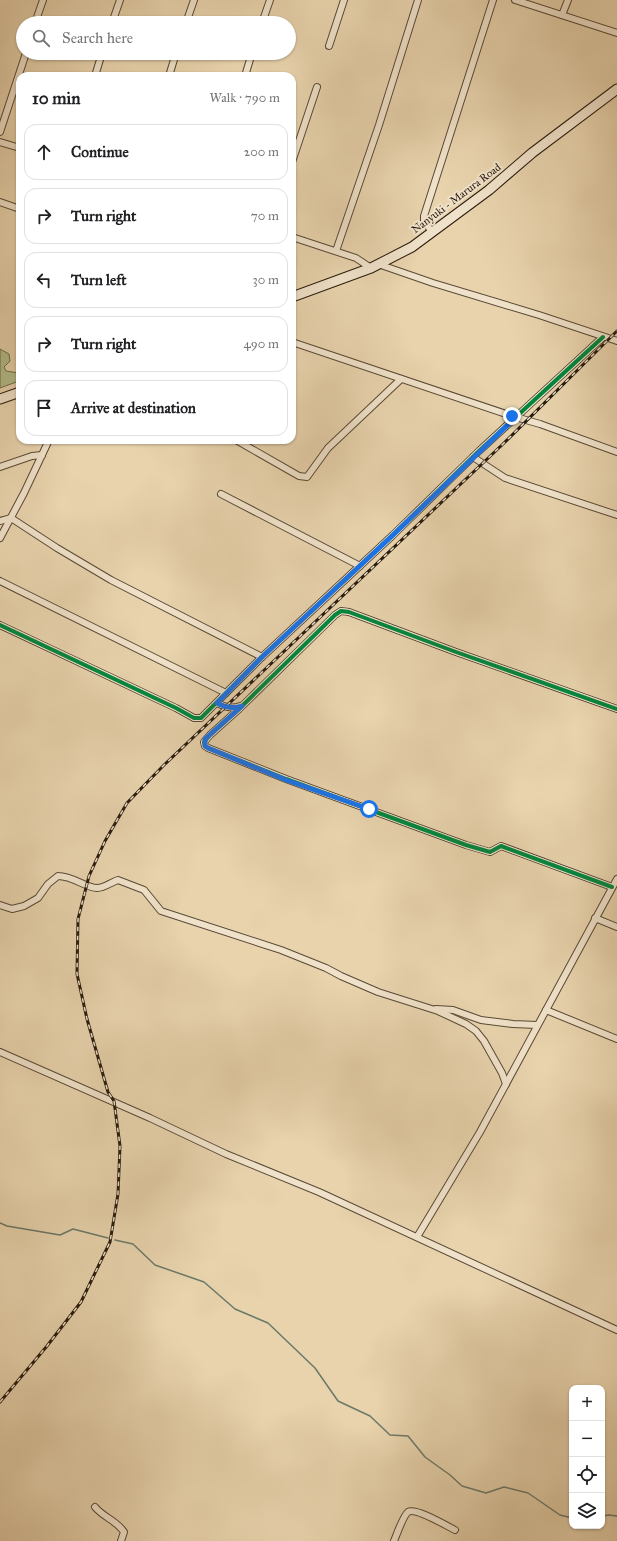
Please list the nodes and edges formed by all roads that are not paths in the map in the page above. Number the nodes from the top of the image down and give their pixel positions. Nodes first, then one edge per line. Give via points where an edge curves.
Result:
1 (43, 0) edge
2 (120, 0) edge
3 (194, 0) edge
4 (270, 0) edge
5 (344, 0) edge
6 (418, 0) edge
7 (493, 0) edge
8 (515, 0) edge
9 (568, 0) edge
10 (562, 15) junction
11 (37, 16) edge
12 (114, 16) edge
13 (188, 16) edge
14 (264, 16) edge
15 (617, 33) edge
16 (329, 46) dead end
17 (24, 60) edge
18 (100, 60) edge
19 (174, 60) edge
20 (250, 60) edge
21 (20, 72) edge
22 (96, 72) edge
23 (170, 72) edge
24 (246, 72) edge
25 (16, 83) edge
26 (316, 87) dead end
27 (617, 89) edge
28 (0, 132) edge
29 (0, 142) edge
30 (16, 147) edge
31 (296, 150) edge
32 (0, 202) edge
33 (16, 208) edge
34 (432, 232) junction
35 (296, 238) edge
36 (336, 251) junction
37 (375, 266) junction
38 (296, 296) edge
39 (603, 337) junction
40 (617, 341) edge
41 (296, 343) edge
42 (401, 379) junction
43 (16, 393) edge
44 (0, 399) edge
45 (515, 418) junction
46 (47, 444) edge
47 (243, 444) edge
48 (617, 452) edge
49 (42, 455) junction
50 (473, 457) junction
51 (0, 467) edge
52 (221, 494) dead end
53 (617, 515) edge
54 (11, 518) junction
55 (0, 521) edge
56 (0, 538) edge
57 (360, 566) junction
58 (0, 581) edge
59 (0, 625) edge
60 (262, 657) junction
61 (226, 693) junction
62 (217, 703) junction
63 (242, 706) junction
64 (617, 709) edge
65 (617, 879) edge
66 (612, 887) junction
67 (0, 905) edge
68 (596, 918) junction
69 (617, 927) edge
70 (428, 1009) junction
71 (546, 1010) junction
72 (538, 1025) junction
73 (617, 1039) edge
74 (0, 1052) edge
75 (506, 1084) junction
76 (417, 1237) junction
77 (617, 1330) edge
78 (95, 1507) dead end
79 (455, 1530) dead end
80 (121, 1541) edge
81 (394, 1541) edge

1 - 11 street
2 - 12 street
3 - 13 street
4 - 14 street
5 - 16 street
6 - 36 street
7 - 34 street via 424,216 424,221
8 - 10 street
9 - 10 street
10 - 15 street
17 - 21 street
18 - 22 street
19 - 23 street
20 - 24 street
25 - 28 street
26 - 31 street
27 - 34 street, Nanyuki - Marura Road
29 - 30 street
32 - 33 street
34 - 37 street, Nanyuki - Marura Road via 401,253
35 - 36 street
36 - 37 street
37 - 38 street, Nanyuki - Marura Road
37 - 39 street
39 - 40 street
39 - 45 street
41 - 42 street
42 - 45 street
42 - 47 street via 328,448 308,477 299,476
43 - 44 street
45 - 48 street via 540,424
45 - 50 street
46 - 49 street
49 - 51 street
49 - 54 street
50 - 53 street via 510,479
50 - 57 street
52 - 57 street
54 - 55 street
54 - 56 street
54 - 60 street via 111,580
57 - 60 street
58 - 61 street
59 - 62 street via 194,718 201,718
60 - 61 street
61 - 62 street
62 - 63 street via 226,707
63 - 64 street via 341,611
63 - 66 street via 205,739 205,746 286,780 483,850 490,852 501,846
65 - 66 street
66 - 68 street
67 - 70 street via 12,909 24,906 38,898 48,884 58,876 75,879 95,888 118,880 144,890 161,911 281,950 378,992
68 - 69 street
68 - 71 street
70 - 72 street via 453,1010 481,1020
70 - 75 street via 466,1024 476,1031 493,1056
71 - 72 street
71 - 73 street
72 - 75 street
74 - 76 street
75 - 76 street
76 - 77 street
78 - 80 street via 120,1526 124,1532
79 - 81 street via 413,1510 405,1516

